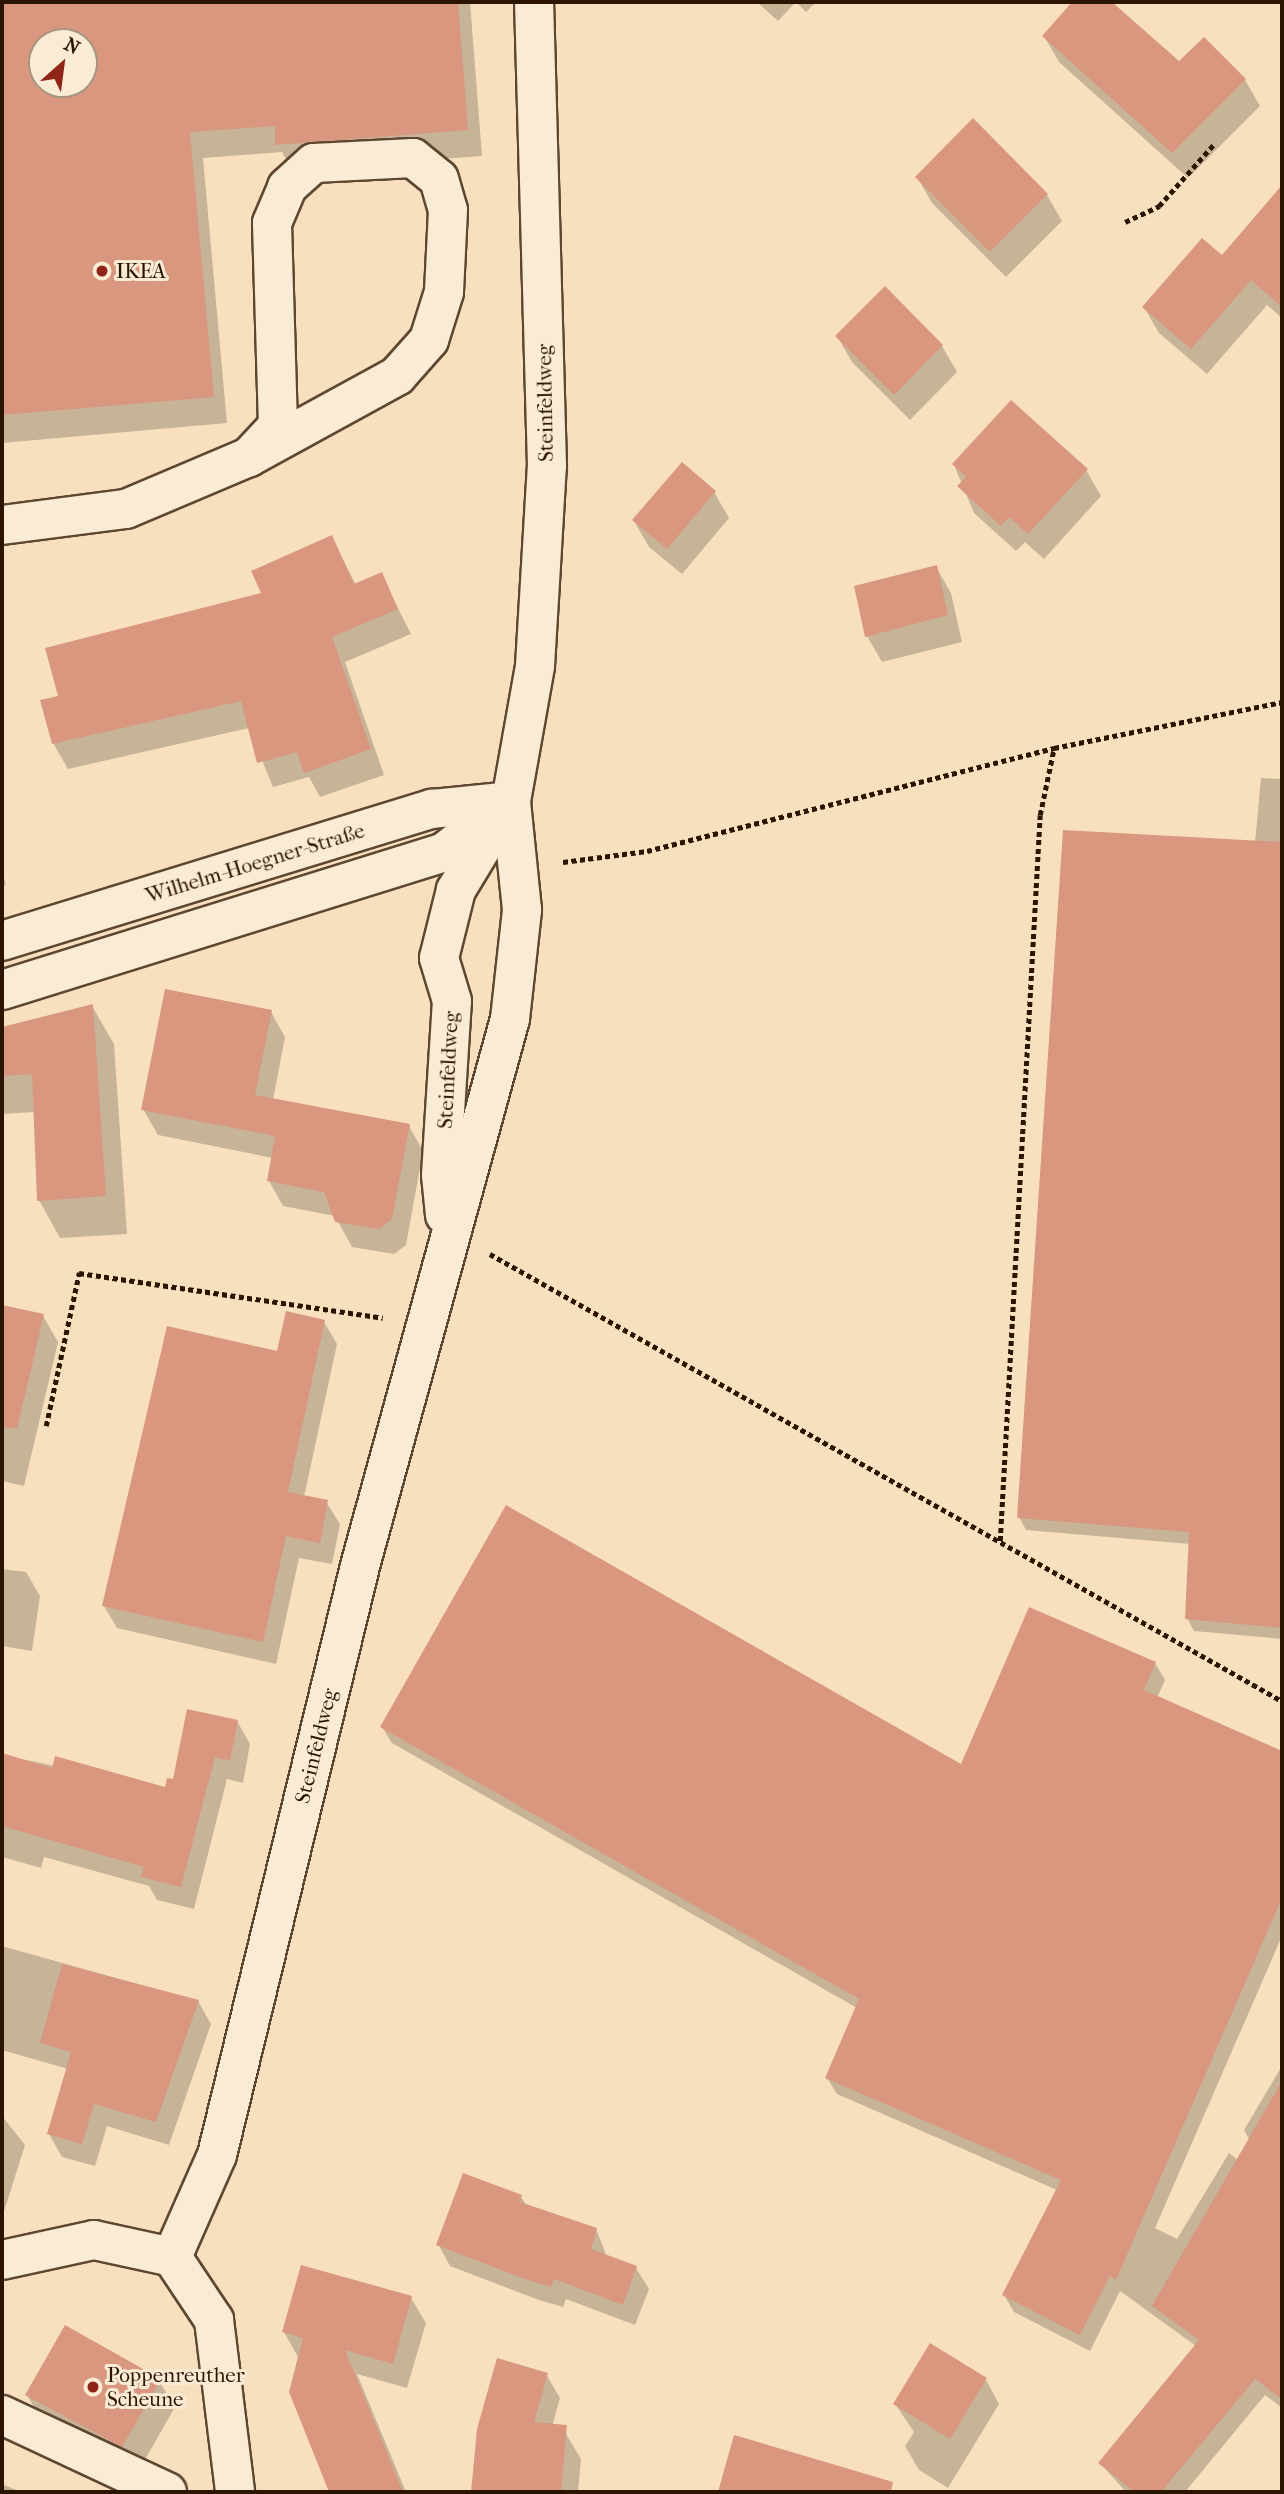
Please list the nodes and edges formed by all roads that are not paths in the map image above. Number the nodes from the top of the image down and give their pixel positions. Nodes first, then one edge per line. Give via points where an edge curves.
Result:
1 (534, 2) edge
2 (250, 457) junction
3 (2, 525) edge
4 (510, 801) junction
5 (2, 941) edge
6 (2, 990) edge
7 (450, 1231) junction
8 (172, 2257) junction
9 (2, 2260) edge
10 (2, 2415) edge
11 (167, 2492) edge
12 (235, 2492) edge

1 - 4 street, Steinfeldweg via 547,466 535,666
2 - 2 street via 278,426 272,223 287,187 314,163 413,158 439,179 448,210 444,292 429,340 397,376
2 - 3 street via 126,509
4 - 5 street, Wilhelm-Hoegner-Straße via 432,809
4 - 6 street via 444,852
4 - 7 street, Steinfeldweg via 522,910 510,1019
4 - 7 street, Steinfeldweg via 456,890 439,958 452,1001 441,1175
7 - 8 street, Steinfeldweg via 217,2155
8 - 9 street via 94,2240
8 - 12 street via 214,2320
10 - 11 street

